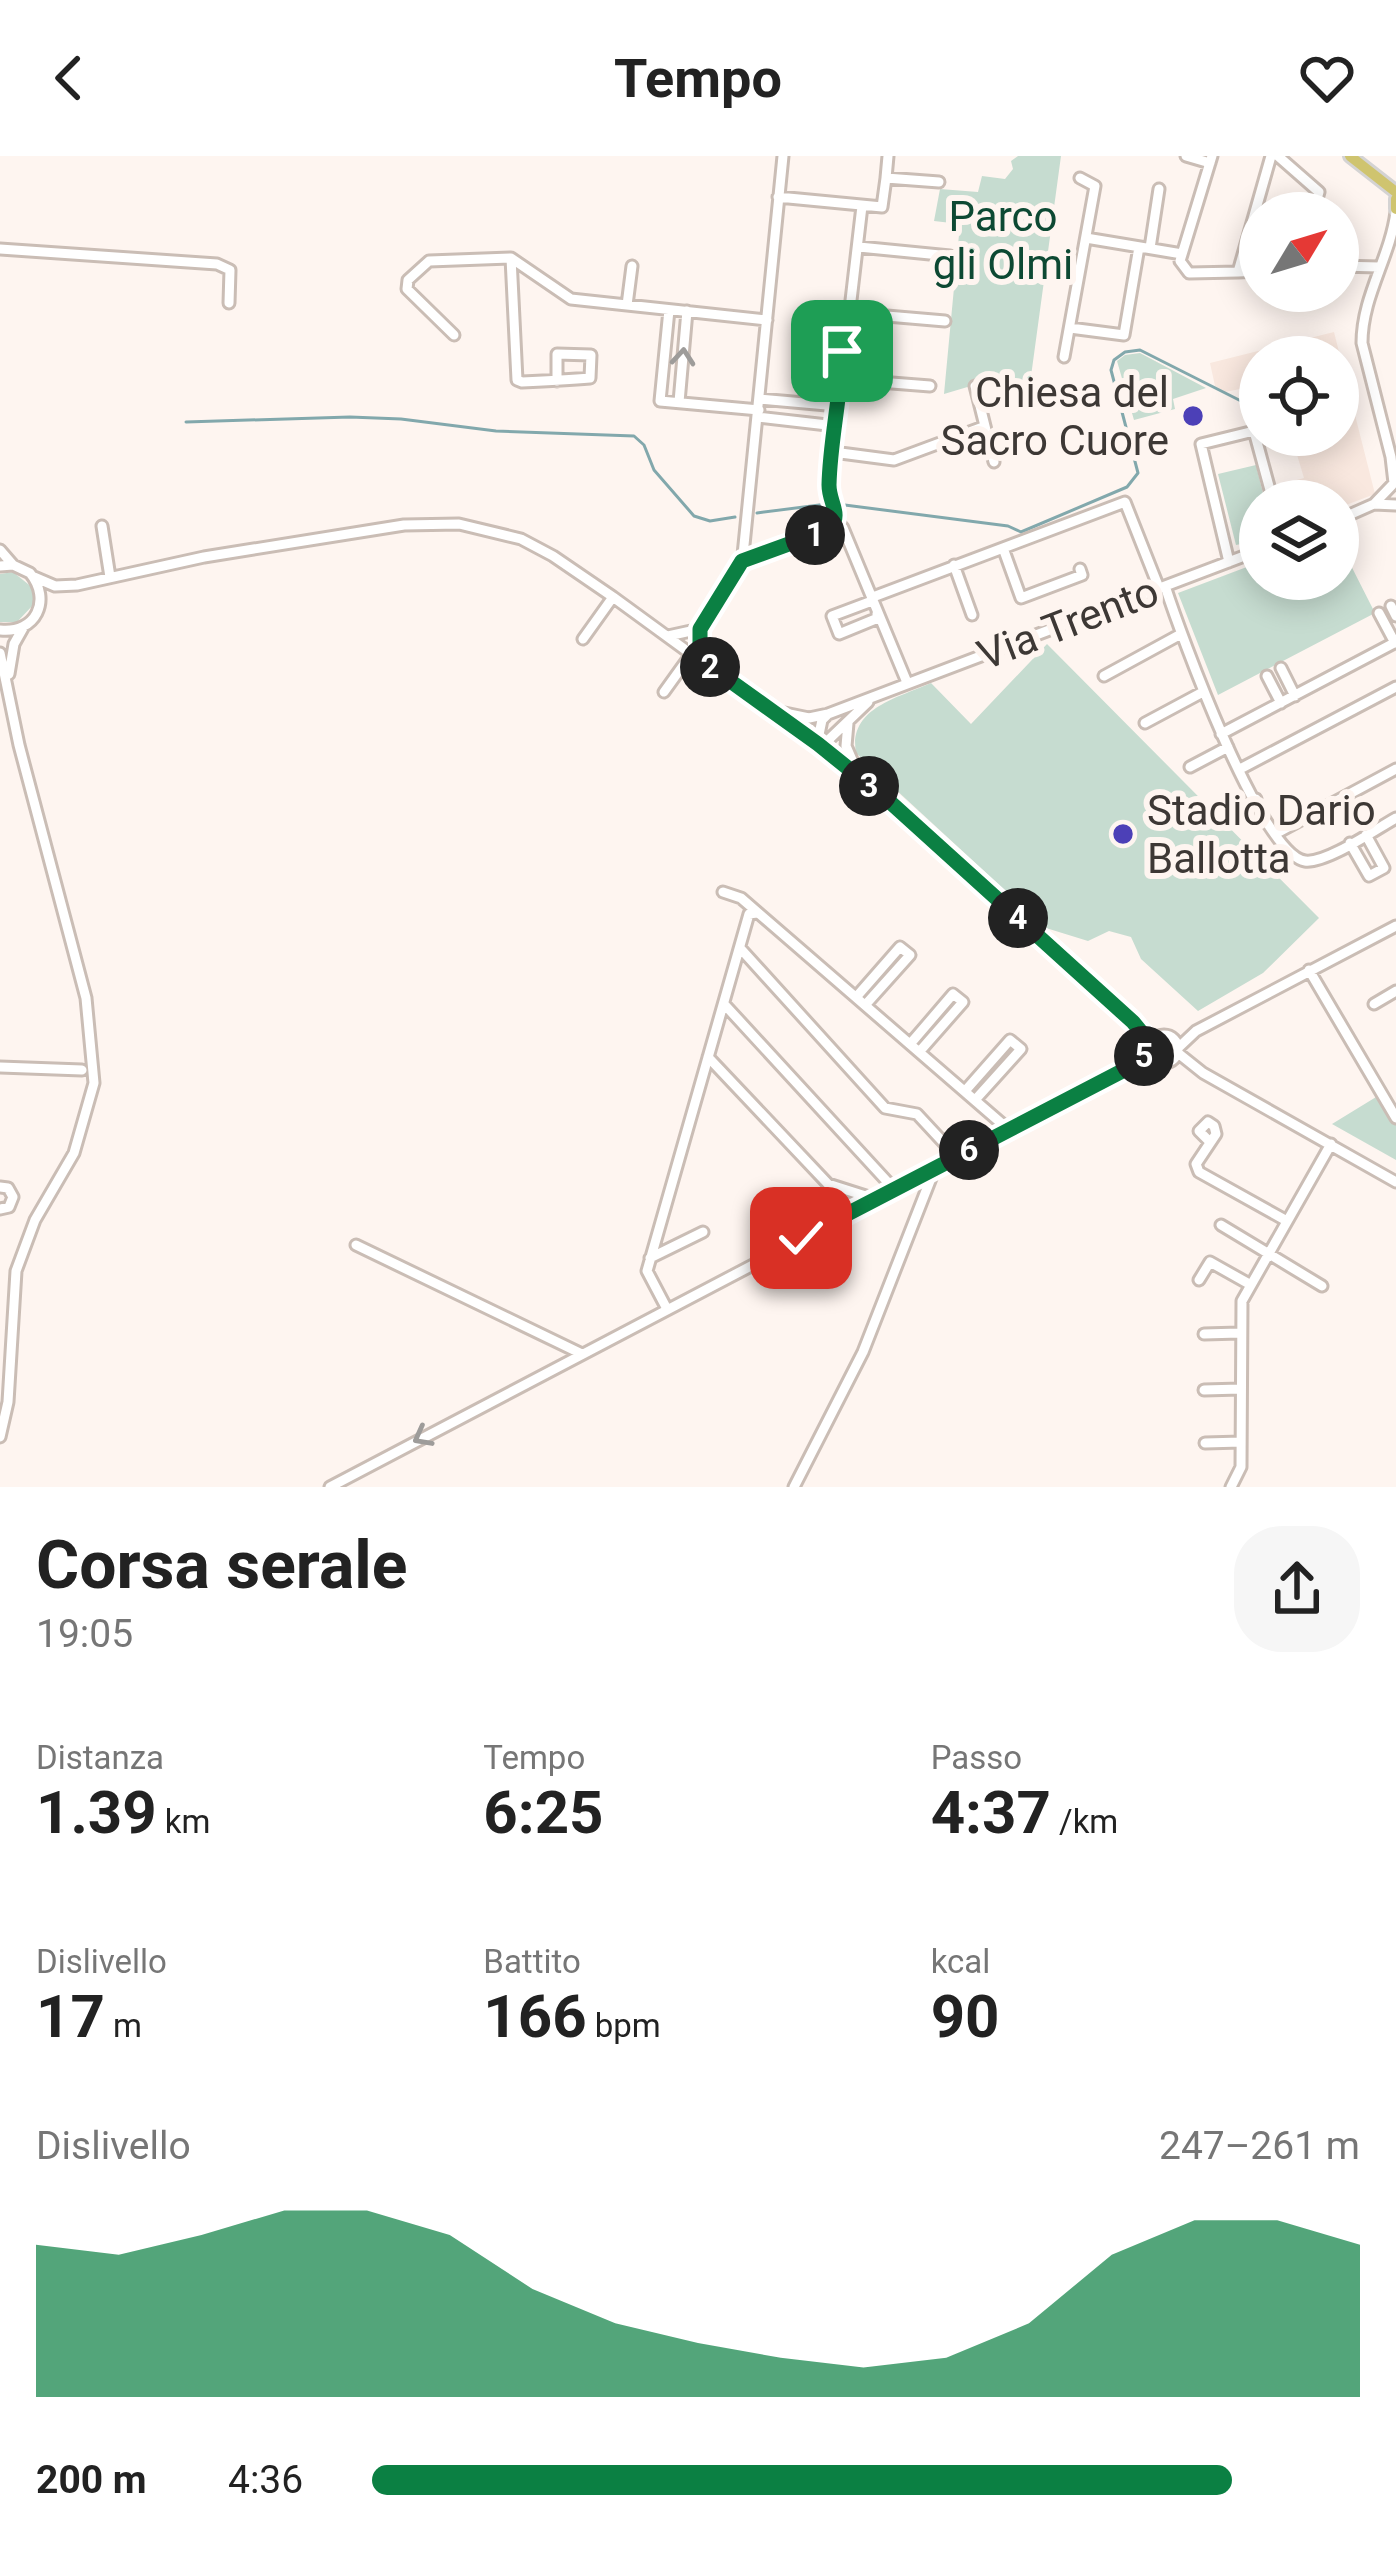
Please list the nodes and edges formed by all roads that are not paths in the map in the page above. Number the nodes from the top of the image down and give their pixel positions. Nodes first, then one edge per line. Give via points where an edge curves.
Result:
1 (783, 156) edge
2 (888, 156) edge
3 (1186, 156) edge
4 (1274, 156) edge
5 (1350, 156) edge
6 (1211, 160) edge
7 (886, 178) junction
8 (1080, 178) dead end
9 (939, 182) dead end
10 (1159, 189) dead end
11 (1319, 192) edge
12 (778, 197) junction
13 (1396, 203) edge
14 (862, 206) junction
15 (1394, 232) edge
16 (1086, 238) junction
17 (859, 247) junction
18 (1144, 247) junction
19 (0, 249) edge
20 (1182, 254) junction
21 (950, 256) dead end
22 (511, 258) junction
23 (632, 266) dead end
24 (1359, 267) edge
25 (1379, 267) junction
26 (1238, 272) joint
27 (229, 303) dead end
28 (627, 305) junction
29 (669, 310) junction
30 (687, 311) junction
31 (852, 313) junction
32 (767, 320) junction
33 (945, 321) dead end
34 (1070, 328) junction
35 (454, 335) dead end
36 (1064, 357) dead end
37 (841, 379) junction
38 (556, 380) junction
39 (930, 386) dead end
40 (975, 386) dead end
41 (679, 403) junction
42 (805, 403) junction
43 (838, 406) junction
44 (759, 409) junction
45 (804, 422) junction
46 (836, 426) junction
47 (983, 427) junction
48 (1202, 444) junction
49 (833, 452) junction
50 (1185, 453) dead end
51 (1394, 461) edge
52 (994, 462) dead end
53 (1267, 480) edge
54 (1393, 485) edge
55 (1374, 504) junction
56 (1396, 505) edge
57 (834, 509) junction
58 (1359, 511) edge
59 (102, 526) dead end
60 (1003, 548) junction
61 (0, 550) edge
62 (1239, 558) edge
63 (742, 561) junction
64 (1228, 562) junction
65 (13, 565) junction
66 (954, 565) junction
67 (0, 566) edge
68 (1081, 569) dead end
69 (34, 577) junction
70 (110, 578) junction
71 (77, 585) junction
72 (1162, 586) junction
73 (613, 597) junction
74 (872, 599) junction
75 (41, 605) junction
76 (1379, 614) dead end
77 (972, 615) dead end
78 (23, 628) junction
79 (0, 630) edge
80 (697, 633) junction
81 (1181, 634) junction
82 (668, 636) junction
83 (583, 639) dead end
84 (1395, 643) edge
85 (689, 651) junction
86 (0, 653) edge
87 (708, 665) junction
88 (1281, 668) dead end
89 (1104, 676) dead end
90 (1267, 676) dead end
91 (906, 680) dead end
92 (1396, 687) edge
93 (8, 691) junction
94 (664, 692) dead end
95 (1202, 693) junction
96 (877, 695) junction
97 (1295, 695) junction
98 (1281, 703) junction
99 (764, 707) junction
100 (829, 714) junction
101 (848, 720) junction
102 (1145, 723) dead end
103 (1221, 734) junction
104 (819, 745) junction
105 (1228, 746) junction
106 (1190, 767) dead end
107 (1240, 770) junction
108 (1396, 770) edge
109 (866, 784) junction
110 (1256, 799) junction
111 (1225, 817) dead end
112 (1396, 818) edge
113 (1275, 834) junction
114 (1366, 835) junction
115 (1350, 843) junction
116 (723, 892) dead end
117 (757, 913) junction
118 (1396, 926) edge
119 (740, 948) junction
120 (1310, 970) junction
121 (1396, 991) edge
122 (862, 999) junction
123 (724, 1004) junction
124 (1374, 1004) dead end
125 (1133, 1022) junction
126 (1196, 1031) junction
127 (1166, 1036) junction
128 (916, 1047) junction
129 (1178, 1050) junction
130 (1156, 1055) junction
131 (708, 1057) junction
132 (0, 1067) edge
133 (82, 1070) dead end
134 (1202, 1073) junction
135 (965, 1091) junction
136 (975, 1100) junction
137 (1396, 1118) edge
138 (1008, 1129) junction
139 (1210, 1142) dead end
140 (1331, 1144) junction
141 (956, 1156) junction
142 (935, 1168) junction
143 (1396, 1182) edge
144 (0, 1187) edge
145 (894, 1189) junction
146 (875, 1199) junction
147 (12, 1204) junction
148 (0, 1209) edge
149 (35, 1220) junction
150 (1287, 1221) junction
151 (1221, 1225) dead end
152 (703, 1232) dead end
153 (356, 1245) dead end
154 (1268, 1254) junction
155 (650, 1258) junction
156 (1199, 1280) dead end
157 (1250, 1285) junction
158 (1322, 1286) dead end
159 (667, 1309) junction
160 (1239, 1333) junction
161 (1204, 1334) dead end
162 (582, 1354) junction
163 (1240, 1389) junction
164 (1204, 1390) dead end
165 (0, 1437) edge
166 (1241, 1442) junction
167 (1205, 1443) dead end
168 (330, 1487) edge
169 (794, 1487) edge
170 (1231, 1487) edge

1 - 12 street
2 - 7 street
3 - 6 street
4 - 11 street
4 - 26 street
5 - 13 main road
6 - 20 street
7 - 9 street
7 - 14 street via 882,207
8 - 16 street via 1094,186
10 - 18 street
12 - 14 street
12 - 32 street
13 - 15 street
14 - 17 street
15 - 25 street
16 - 18 street
16 - 34 street
17 - 21 street
17 - 31 street
18 - 20 street
18 - 34 street via 1124,335
19 - 27 street via 217,264 230,270
20 - 26 street via 1195,273
22 - 28 street via 571,299
22 - 35 street via 429,261 408,280 410,292
22 - 38 street via 516,378
23 - 28 street
24 - 25 street
25 - 51 street via 1362,343
28 - 29 street
29 - 30 street
29 - 41 street via 660,400
30 - 32 street
41 -> 30 street
31 - 33 street
31 - 37 street
32 - 44 street
34 - 36 street
37 - 39 street
37 - 43 street
38 - 38 street via 590,378 591,355 557,353
40 - 47 street
41 - 44 street
42 - 43 street
42 - 44 street
42 - 45 street
43 - 46 street
44 - 45 street
44 - 63 street
45 - 46 street
46 - 49 street
47 - 49 street via 894,460
47 - 52 street
48 - 50 street
48 - 53 street via 1254,431
48 - 64 street
49 - 57 street
51 - 54 street
54 - 55 street
54 - 56 street
55 - 56 street
55 - 58 street
57 - 63 street via 830,529
57 - 74 street
59 - 70 street
60 - 66 street
60 - 68 street via 1022,598
60 - 72 street via 1125,502
61 - 65 street
62 - 64 street, Via Trento
63 - 80 street
64 - 72 street, Via Trento
65 - 67 street
65 - 69 street
66 - 74 street
66 - 77 street
69 - 71 street
69 - 75 street
70 - 71 street
70 - 73 street via 404,525 459,524 535,545
71 - 75 street
72 - 81 street
72 - 96 street, Via Trento
73 - 82 street
73 - 83 street
74 - 74 street via 878,618 839,634 832,616
74 - 91 street
75 - 78 street
76 - 84 street
78 - 79 street
78 - 93 street via 10,655
80 - 82 street
80 - 85 street
80 - 87 street
81 - 89 street
81 - 95 street
82 - 85 street
84 - 97 street
85 - 87 street
85 - 94 street
86 - 93 street
87 - 99 street
88 - 97 street
90 - 98 street
92 - 107 street
93 - 149 street via 94,1053 85,1127
95 - 102 street
95 - 103 street
96 - 100 street, Via Trento
96 - 101 street, Via Trento
97 - 98 street
98 - 103 street
99 - 100 street, Via Trento via 809,718
99 - 104 street
100 - 104 street
101 - 104 street, Via Trento
101 - 109 street via 848,756
103 - 105 street
104 - 109 street
105 - 106 street
105 - 107 street
107 - 110 street
108 - 113 street
109 - 125 street
110 - 111 street
110 - 113 street
112 - 114 street
113 - 115 street via 1300,860
114 - 115 street
114 - 115 street via 1384,868 1369,876
116 - 117 street
117 - 119 street via 749,914
117 - 122 street
118 - 120 street
119 - 123 street
119 - 141 street via 885,1108 917,1114
120 - 126 street
120 - 137 street
121 - 124 street
122 - 122 street via 901,947 910,955
122 - 128 street
123 - 131 street
123 - 145 street
125 - 127 street
125 - 130 street
126 - 127 street
126 - 129 street
127 - 129 street
127 - 130 street
128 - 128 street via 953,994 963,1002
128 - 135 street
129 - 130 street
129 - 134 street
130 - 134 street
130 - 138 street
131 - 146 street via 828,1184
131 - 155 street
132 - 133 street
134 - 140 street
135 - 136 street
135 - 136 street via 1010,1040 1021,1048
136 - 138 street
138 - 141 street
139 - 150 street via 1199,1172
140 - 143 street
140 - 150 street
141 - 142 street
142 - 145 street
142 - 169 street via 862,1352
144 - 147 street
145 - 146 street
146 - 159 street
147 - 148 street
147 - 149 street
149 - 165 street via 16,1271
150 - 154 street
151 - 154 street
152 - 155 street
153 - 162 street
154 - 157 street
154 - 158 street
155 - 159 street via 647,1270
156 - 157 street via 1210,1262
157 - 160 street
159 - 162 street
160 - 161 street
160 - 163 street
162 -> 168 street
163 - 164 street
163 - 166 street
166 - 167 street
166 - 170 street

